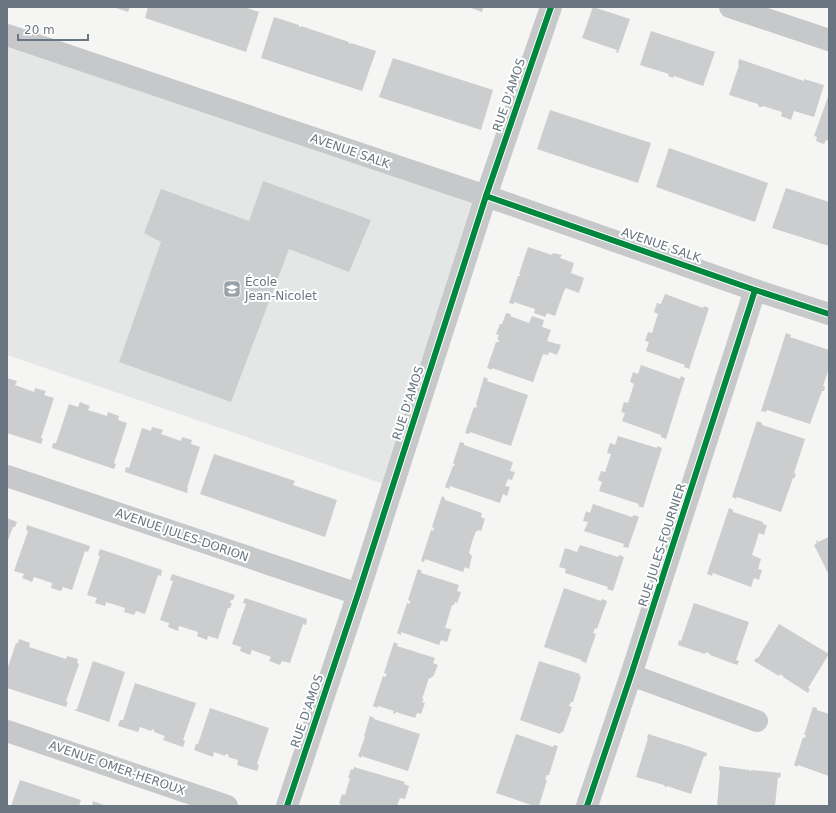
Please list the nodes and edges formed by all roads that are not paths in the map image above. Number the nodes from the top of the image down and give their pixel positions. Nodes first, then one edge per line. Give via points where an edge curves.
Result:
1 (551, 7) edge
2 (730, 7) edge
3 (7, 35) edge
4 (829, 40) edge
5 (486, 196) junction
6 (756, 290) junction
7 (829, 314) edge
8 (7, 476) edge
9 (358, 594) junction
10 (631, 675) junction
11 (757, 721) dead end
12 (7, 731) edge
13 (227, 806) edge
14 (287, 806) edge
15 (587, 806) edge

1 - 5 street, RUE D'AMOS
2 - 4 street
3 - 5 street, AVENUE SALK
5 - 6 street, AVENUE SALK
5 - 9 street, RUE D'AMOS
6 - 7 street, AVENUE SALK
6 - 10 street, RUE JULES-FOURNIER
8 - 9 street, AVENUE JULES-DORION
9 - 14 street, RUE D'AMOS
10 - 11 street
10 - 15 street, RUE JULES-FOURNIER
12 - 13 street, AVENUE OMER-HEROUX

